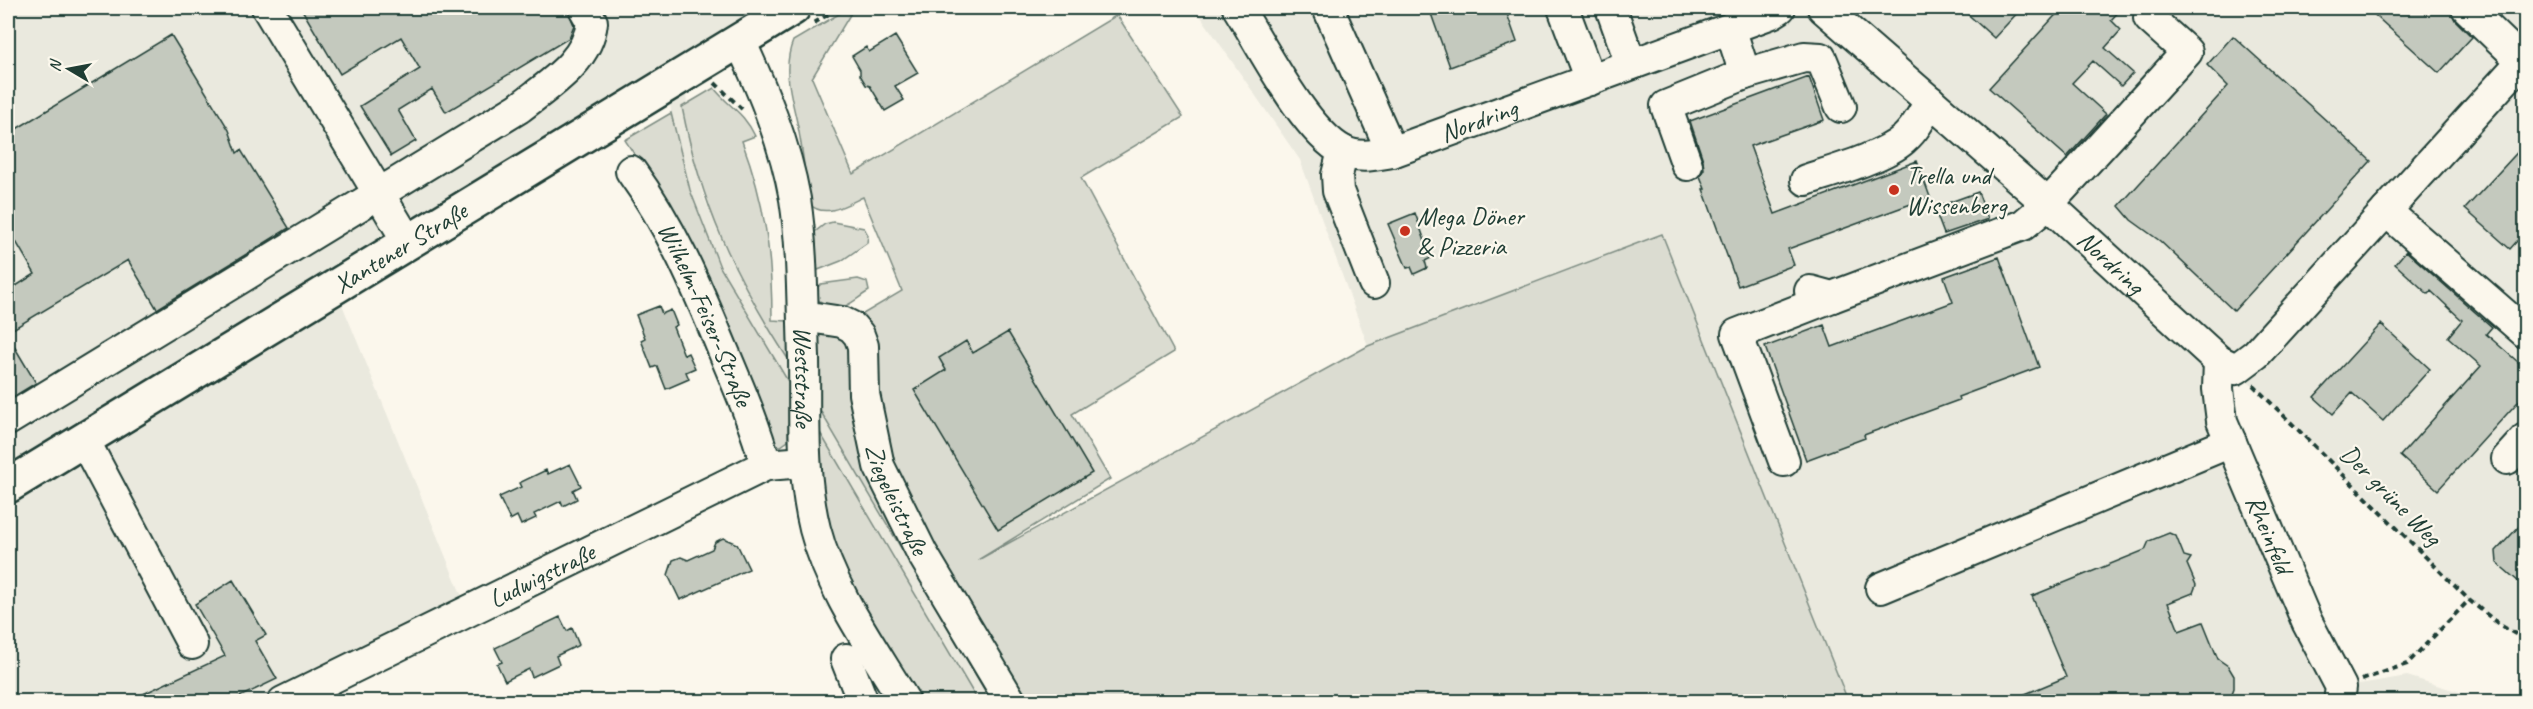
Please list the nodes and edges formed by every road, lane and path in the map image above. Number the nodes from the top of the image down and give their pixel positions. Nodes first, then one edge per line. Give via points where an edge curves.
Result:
1 (267, 8) edge
2 (584, 8) edge
3 (793, 8) edge
4 (1238, 8) edge
5 (1328, 8) edge
6 (1563, 8) edge
7 (1611, 8) edge
8 (1780, 8) edge
9 (1823, 8) edge
10 (2467, 8) edge
11 (2149, 18) dead end
12 (1730, 28) junction
13 (740, 41) junction
14 (2524, 59) edge
15 (1632, 64) junction
16 (1745, 74) junction
17 (1590, 80) junction
18 (1930, 101) junction
19 (1841, 107) dead end
20 (1343, 151) junction
21 (1392, 152) junction
22 (1687, 165) dead end
23 (631, 171) dead end
24 (1806, 180) dead end
25 (378, 192) junction
26 (2048, 204) junction
27 (2386, 210) junction
28 (408, 243) junction
29 (1374, 283) dead end
30 (803, 316) junction
31 (2526, 333) edge
32 (2228, 365) junction
33 (8, 420) edge
34 (84, 440) junction
35 (2231, 442) junction
36 (1784, 461) dead end
37 (805, 462) junction
38 (766, 465) junction
39 (8, 486) edge
40 (1881, 588) dead end
41 (2469, 600) junction
42 (2526, 640) edge
43 (192, 644) dead end
44 (846, 659) dead end
45 (2335, 697) edge
46 (283, 702) edge
47 (863, 702) edge
48 (905, 702) edge
49 (1011, 702) edge

1 - 25 street
2 - 25 street via 592,22 585,49 557,78 519,108
3 - 13 main road, Xantener Straße
4 - 20 street via 1310,123
5 - 21 street
6 - 17 street
7 - 15 street
8 - 12 street, Nordring
9 - 18 street, Nordring
10 - 14 street
11 - 26 street via 2187,52
12 - 15 street, Nordring
12 - 16 street
13 - 28 main road, Xantener Straße
13 - 30 street, Weststraße via 765,96 788,166 795,198
14 - 27 street
15 - 17 street, Nordring
16 - 19 street via 1804,57 1821,58
16 - 22 street via 1666,106
17 - 21 street, Nordring
18 - 24 street via 1904,139 1887,150
18 - 26 street, Nordring
20 - 21 street, Nordring via 1365,157
20 - 29 street via 1338,191
23 - 38 street, Wilhelm-Feiser-Straße via 656,205 677,244 757,432
25 - 28 street
25 - 33 street
26 - 32 street, Nordring
26 - 36 street via 2023,225 1821,294 1737,334
27 - 31 street
27 - 32 street via 2256,354
28 - 34 main road, Xantener Straße
30 - 37 street, Weststraße
30 - 49 street, Ziegeleistraße via 842,322 859,335 864,346 864,394 879,466 921,553
32 - 35 street, Rheinfeld via 2218,389 2222,421
32 - 41 path, Der grüne Weg
34 - 39 main road, Xantener Straße
34 - 43 street
35 - 40 street
35 - 45 street, Rheinfeld
37 - 38 street, Ludwigstraße
37 - 48 street, Weststraße via 815,529 823,554 850,609
38 - 46 street, Ludwigstraße
41 - 42 path, Der grüne Weg
41 - 45 path via 2407,664
44 - 47 street

